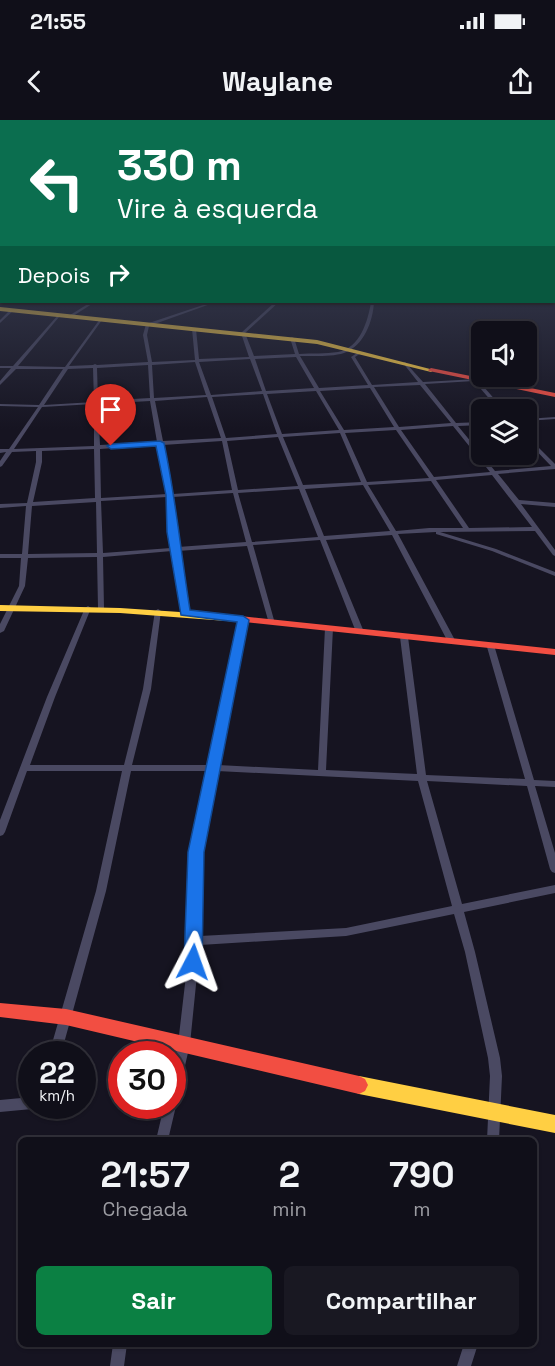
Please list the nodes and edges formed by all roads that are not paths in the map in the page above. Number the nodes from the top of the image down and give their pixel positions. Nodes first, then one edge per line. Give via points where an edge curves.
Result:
1 (36, 313) edge
2 (69, 313) edge
3 (182, 313) edge
4 (265, 313) edge
5 (372, 313) edge
6 (63, 316) junction
7 (100, 320) junction
8 (147, 325) junction
9 (194, 329) junction
10 (243, 333) junction
11 (292, 338) junction
12 (355, 351) junction
13 (297, 355) junction
14 (250, 357) junction
15 (197, 361) junction
16 (150, 363) junction
17 (405, 363) junction
18 (95, 365) junction
19 (0, 367) edge
20 (14, 367) junction
21 (65, 368) junction
22 (471, 379) edge
23 (471, 380) edge
24 (0, 384) edge
25 (421, 384) junction
26 (373, 386) junction
27 (481, 387) edge
28 (512, 387) edge
29 (318, 389) junction
30 (266, 392) junction
31 (555, 395) edge
32 (210, 396) junction
33 (152, 399) junction
34 (492, 399) edge
35 (96, 402) junction
36 (0, 405) edge
37 (43, 406) junction
38 (555, 418) edge
39 (537, 419) edge
40 (471, 423) edge
41 (454, 424) junction
42 (398, 428) junction
43 (341, 430) junction
44 (280, 435) junction
45 (224, 439) junction
46 (160, 443) junction
47 (99, 447) junction
48 (537, 448) edge
49 (39, 450) junction
50 (0, 451) edge
51 (10, 452) junction
52 (0, 465) edge
53 (555, 467) edge
54 (494, 474) junction
55 (434, 479) junction
56 (364, 482) junction
57 (302, 486) junction
58 (236, 491) junction
59 (170, 495) junction
60 (99, 499) junction
61 (517, 502) junction
62 (28, 505) junction
63 (555, 505) edge
64 (0, 506) edge
65 (467, 529) junction
66 (536, 529) junction
67 (429, 530) junction
68 (395, 534) junction
69 (323, 539) junction
70 (249, 542) junction
71 (176, 549) junction
72 (555, 554) edge
73 (100, 555) junction
74 (0, 556) edge
75 (26, 556) junction
76 (555, 574) edge
77 (6, 608) edge
78 (95, 608) junction
79 (158, 611) junction
80 (185, 613) junction
81 (243, 620) junction
82 (271, 620) junction
83 (329, 628) junction
84 (0, 632) edge
85 (360, 632) junction
86 (404, 637) junction
87 (452, 642) junction
88 (491, 647) junction
89 (555, 652) edge
90 (26, 768) junction
91 (213, 768) junction
92 (128, 770) junction
93 (322, 773) junction
94 (422, 779) junction
95 (531, 782) junction
96 (555, 784) edge
97 (0, 832) edge
98 (555, 869) edge
99 (555, 889) edge
100 (459, 908) junction
101 (195, 941) junction
102 (0, 1010) edge
103 (66, 1017) junction
104 (59, 1041) edge
105 (171, 1041) edge
106 (184, 1041) edge
107 (186, 1044) edge
108 (18, 1104) edge
109 (0, 1106) edge
110 (495, 1112) junction
111 (167, 1119) edge
112 (555, 1124) edge
113 (163, 1137) edge
114 (493, 1137) edge
115 (120, 1347) edge
116 (470, 1347) edge
117 (117, 1366) edge
118 (464, 1366) edge

1 - 6 street
2 - 6 street
3 - 8 street
4 - 10 street
5 - 12 street
6 - 7 street
6 - 20 street
7 - 8 street
7 - 21 street
8 - 9 street
8 - 16 street
9 - 10 street
9 - 15 street
10 - 11 street
10 - 14 street
11 - 12 street
11 - 13 street
12 - 13 street
12 - 17 street
12 - 26 street via 353,357
13 - 14 street
13 - 29 street
14 - 15 street
14 - 30 street
15 - 16 street
15 - 32 street
16 - 18 street
16 - 33 street
17 - 22 street
17 - 25 street
18 - 21 street
18 - 35 street
19 - 20 street
20 - 21 street
20 - 24 street
21 - 37 street
23 - 25 street
25 - 26 street
25 - 41 street
26 - 29 street
26 - 42 street
27 - 34 street
28 - 31 street
29 - 30 street
29 - 43 street
30 - 32 street
30 - 44 street
32 - 33 street
32 - 45 street
33 - 35 street
33 - 46 street
35 - 37 street
35 - 47 street
36 - 37 street
37 - 51 street
38 - 39 street
40 - 41 street
41 - 42 street
41 - 54 street
42 - 43 street
42 - 55 street
43 - 44 street
43 - 56 street
44 - 45 street
44 - 57 street
45 - 46 street
45 - 58 street
46 - 47 street
46 - 59 street
47 - 49 street
47 - 60 street
48 - 53 street
49 - 51 street
49 - 62 street
50 - 51 street
51 - 52 street
53 - 54 street
54 - 55 street
54 - 61 street
55 - 56 street
55 - 65 street
56 - 57 street
56 - 68 street
57 - 58 street
57 - 69 street
58 - 59 street
58 - 70 street
59 - 60 street
59 - 71 street
60 - 62 street
60 - 73 street
61 - 63 street
61 - 66 street
62 - 64 street
62 - 75 street
65 - 66 street
65 - 67 street
66 - 72 street
67 - 68 street
67 - 76 street via 494,549
68 - 69 street
68 - 87 street
69 - 70 street
69 - 85 street
70 - 71 street
70 - 82 street
71 - 73 street
71 - 80 street
73 - 75 street
73 - 78 street
74 - 75 street
75 - 77 street via 22,586
77 - 78 street
77 - 84 street
78 - 79 street
78 - 90 street via 51,697
79 - 80 street
79 - 92 street via 147,689
80 - 81 street
81 - 82 street
81 - 91 street
82 - 83 street
83 - 85 street
83 - 93 street
85 - 86 street
86 - 87 street
86 - 94 street
87 - 88 street
88 - 89 street
88 - 95 street
90 - 92 street
90 - 97 street
91 - 92 street
91 - 93 street
91 - 101 street via 196,852
92 - 103 street via 101,891
93 - 94 street
94 - 95 street
94 - 100 street
95 - 96 street
95 - 98 street
99 - 100 street
100 - 101 street via 346,932
100 - 110 street via 494,1058
101 - 106 street
102 - 103 street
103 - 104 street
103 - 105 street
107 - 110 street via 352,1084
108 - 109 street
110 - 112 street
110 - 114 street
111 - 113 street
115 - 117 street
116 - 118 street

